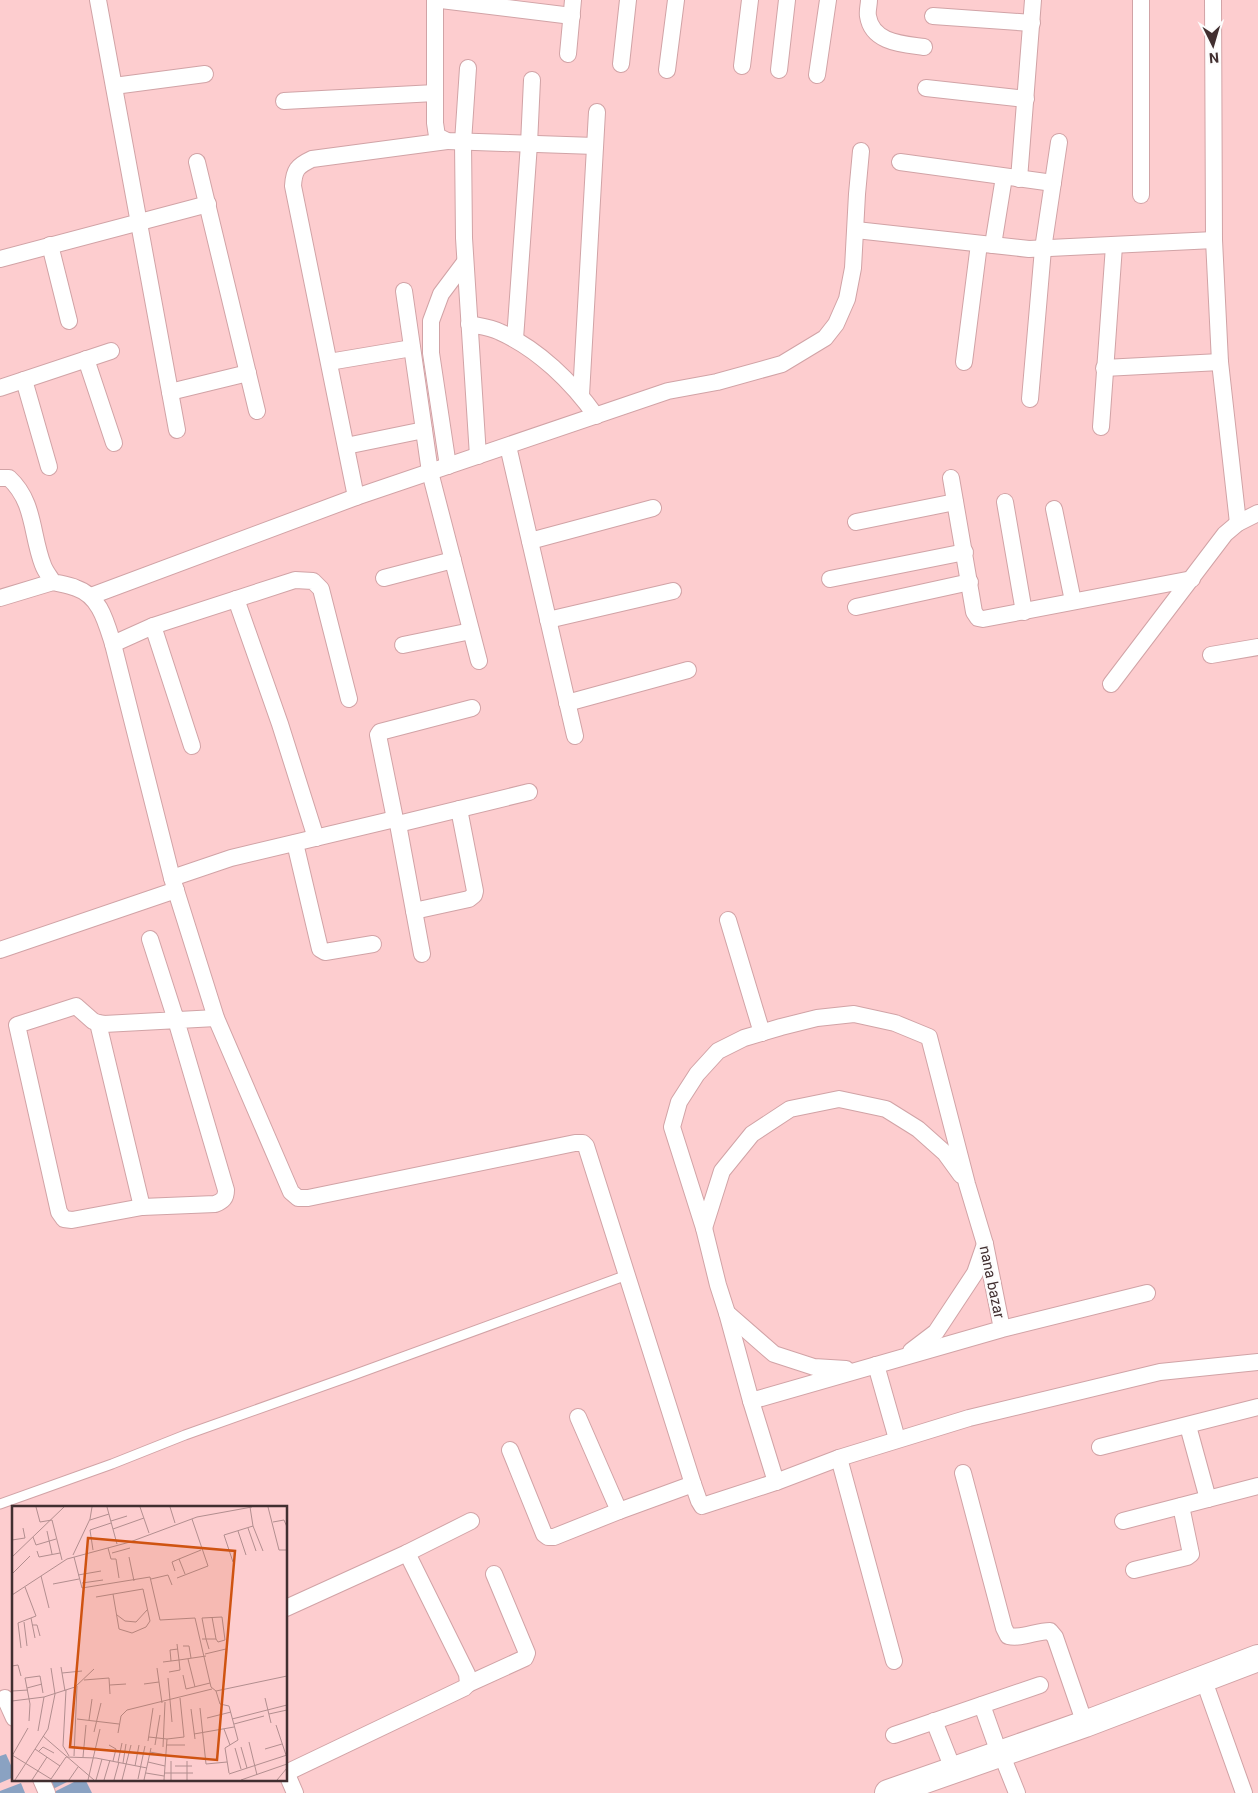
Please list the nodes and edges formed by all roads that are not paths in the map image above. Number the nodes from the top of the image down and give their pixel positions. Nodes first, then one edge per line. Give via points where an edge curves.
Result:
1 (98, 0) edge
2 (435, 0) edge
3 (441, 0) edge
4 (628, 0) edge
5 (676, 0) edge
6 (750, 0) edge
7 (787, 0) edge
8 (828, 0) edge
9 (870, 0) edge
10 (1033, 0) edge
11 (1141, 0) edge
12 (1212, 0) edge
13 (572, 8) edge
14 (933, 16) dead end
15 (1032, 23) junction
16 (924, 47) dead end
17 (568, 54) dead end
18 (621, 64) dead end
19 (742, 66) dead end
20 (468, 68) dead end
21 (668, 70) dead end
22 (779, 70) dead end
23 (205, 74) dead end
24 (818, 75) dead end
25 (532, 80) dead end
26 (114, 86) junction
27 (926, 88) dead end
28 (435, 93) junction
29 (1026, 99) junction
30 (284, 101) dead end
31 (597, 112) dead end
32 (455, 141) junction
33 (1059, 142) dead end
34 (530, 144) junction
35 (595, 146) junction
36 (861, 151) dead end
37 (197, 162) dead end
38 (900, 162) dead end
39 (1011, 178) junction
40 (1053, 183) junction
41 (1141, 195) dead end
42 (208, 204) junction
43 (139, 222) junction
44 (856, 230) junction
45 (1214, 240) junction
46 (986, 244) junction
47 (50, 245) junction
48 (1114, 246) junction
49 (1043, 249) junction
50 (0, 259) edge
51 (466, 262) junction
52 (404, 291) dead end
53 (70, 321) dead end
54 (469, 324) junction
55 (515, 339) junction
56 (412, 348) junction
57 (111, 351) dead end
58 (86, 359) junction
59 (328, 362) junction
60 (964, 362) dead end
61 (1220, 362) junction
62 (1104, 368) junction
63 (248, 373) junction
64 (24, 380) junction
65 (0, 388) edge
66 (170, 392) junction
67 (581, 395) junction
68 (1030, 399) dead end
69 (257, 411) dead end
70 (596, 416) junction
71 (1101, 427) dead end
72 (177, 430) dead end
73 (424, 430) junction
74 (114, 443) dead end
75 (346, 446) junction
76 (508, 446) junction
77 (478, 456) junction
78 (448, 466) junction
79 (50, 467) dead end
80 (430, 472) junction
81 (0, 478) edge
82 (951, 478) dead end
83 (356, 497) junction
84 (955, 502) junction
85 (1005, 502) dead end
86 (652, 508) dead end
87 (1054, 509) dead end
88 (1258, 513) edge
89 (856, 522) dead end
90 (1238, 523) junction
91 (530, 540) junction
92 (965, 552) junction
93 (453, 560) junction
94 (384, 578) dead end
95 (830, 579) dead end
96 (1192, 579) junction
97 (53, 582) junction
98 (970, 582) junction
99 (673, 591) dead end
100 (91, 596) junction
101 (0, 598) edge
102 (236, 599) junction
103 (1073, 601) junction
104 (856, 607) dead end
105 (1024, 612) junction
106 (548, 620) junction
107 (153, 626) junction
108 (471, 631) junction
109 (113, 644) junction
110 (403, 645) dead end
111 (1258, 647) edge
112 (1211, 655) dead end
113 (478, 661) dead end
114 (688, 670) dead end
115 (1111, 684) dead end
116 (349, 699) dead end
117 (567, 703) junction
118 (472, 708) dead end
119 (575, 736) dead end
120 (192, 746) dead end
121 (529, 792) dead end
122 (459, 809) junction
123 (397, 822) junction
124 (316, 838) junction
125 (295, 843) junction
126 (174, 884) junction
127 (414, 911) junction
128 (728, 920) dead end
129 (150, 939) dead end
130 (373, 944) dead end
131 (0, 950) edge
132 (422, 954) dead end
133 (216, 1018) junction
134 (176, 1020) junction
135 (98, 1024) junction
136 (762, 1033) junction
137 (967, 1184) junction
138 (142, 1207) junction
139 (704, 1228) junction
140 (985, 1244) junction
141 (627, 1275) junction
142 (1147, 1293) dead end
143 (727, 1313) junction
144 (1002, 1329) junction
145 (901, 1358) junction
146 (1258, 1362) edge
147 (876, 1364) junction
148 (858, 1370) junction
149 (751, 1401) junction
150 (1258, 1407) edge
151 (578, 1417) dead end
152 (1188, 1426) junction
153 (897, 1439) junction
154 (1100, 1447) dead end
155 (510, 1450) dead end
156 (839, 1458) junction
157 (963, 1473) dead end
158 (776, 1482) junction
159 (693, 1484) junction
160 (1258, 1486) edge
161 (1208, 1499) junction
162 (0, 1504) edge
163 (1181, 1506) junction
164 (619, 1511) junction
165 (471, 1520) dead end
166 (1123, 1521) dead end
167 (407, 1553) junction
168 (1134, 1570) dead end
169 (494, 1574) dead end
170 (288, 1607) edge
171 (1258, 1658) edge
172 (894, 1661) dead end
173 (1258, 1674) edge
174 (468, 1684) junction
175 (1040, 1684) dead end
176 (1208, 1692) junction
177 (5, 1698) dead end
178 (982, 1705) junction
179 (12, 1714) edge
180 (934, 1722) junction
181 (1085, 1724) junction
182 (894, 1735) dead end
183 (1002, 1758) junction
184 (953, 1769) junction
185 (288, 1771) edge
186 (288, 1777) edge
187 (41, 1780) edge
188 (47, 1793) edge
189 (295, 1793) edge
190 (888, 1793) edge
191 (932, 1793) edge
192 (1017, 1793) edge
193 (1244, 1793) edge

1 - 26 street
2 - 28 street
3 - 13 street
4 - 18 street
5 - 21 street
6 - 19 street
7 - 22 street
8 - 24 street
9 - 16 street via 868,15 878,36 896,43
10 - 15 street
11 - 41 street
12 - 45 street
13 - 17 street
14 - 15 street
15 - 29 street
20 - 32 street
23 - 26 street
25 - 34 street
26 - 43 street
27 - 29 street
28 - 30 street
28 - 32 street via 437,136
29 - 39 street
31 - 35 street
32 - 34 street
32 - 51 street
32 - 59 street via 312,159 301,164 294,173 292,186
33 - 40 street
34 - 35 street
34 - 55 street
35 - 67 street
36 - 44 street
37 - 42 street
38 - 39 street
39 - 40 street
39 - 46 street
40 - 49 street
42 - 43 street
42 - 63 street
43 - 47 street
43 - 66 street
44 - 46 street
44 - 70 street via 848,299 826,338 782,364 717,382 668,391
45 - 48 street
45 - 61 street
46 - 49 street
46 - 60 street
47 - 50 street
47 - 53 street
48 - 49 street
48 - 62 street
49 - 68 street
51 - 54 street
51 - 78 street via 441,294 431,321 431,353
52 - 56 street
54 - 55 street via 498,330
54 - 77 street
55 - 67 street via 546,361
56 - 59 street
56 - 73 street
57 - 58 street
58 - 64 street
58 - 74 street
59 - 75 street
61 - 62 street
61 - 90 street
62 - 71 street
63 - 66 street
63 - 69 street
64 - 65 street
64 - 79 street
66 - 72 street
67 - 70 street
70 - 76 street
73 - 75 street
73 - 80 street
75 - 83 street
76 - 77 street
76 - 91 street
77 - 78 street
78 - 80 street
80 - 83 street
80 - 93 street
81 - 97 street via 9,478 27,502 43,567
82 - 84 street
83 - 100 street
84 - 89 street
84 - 92 street
85 - 105 street
86 - 91 street
87 - 103 street
88 - 90 street
90 - 96 street via 1225,534
91 - 106 street
92 - 95 street
92 - 98 street
93 - 94 street
93 - 108 street
96 - 103 street
96 - 115 street
97 - 100 street via 77,588
97 - 101 street
98 - 104 street
98 - 105 street via 974,612 978,618
99 - 106 street
100 - 109 street via 103,615
102 - 107 street
102 - 116 street via 295,580 313,581 321,589
102 - 124 street
103 - 105 street
106 - 117 street
107 - 109 street
107 - 120 street
108 - 110 street
108 - 113 street
109 - 126 street
111 - 112 street
114 - 117 street
117 - 119 street
118 - 123 street via 380,732 378,736
121 - 122 street
122 - 123 street
122 - 127 street via 474,895
123 - 124 street
123 - 127 street
124 - 125 street
125 - 126 street via 231,858
125 - 130 street via 320,949 325,952
126 - 131 street
126 - 133 street
127 - 132 street
128 - 136 street
129 - 134 street
133 - 134 street
133 - 141 street via 291,1192 298,1198 583,1143
134 - 135 street
134 - 138 street via 226,1196 215,1204
135 - 138 street
135 - 138 street via 76,1006 17,1024 59,1212 64,1219 72,1220
136 - 137 street, nana bazar via 817,1018 854,1014 895,1023 929,1037
136 - 139 street, nana bazar via 718,1051 697,1074 679,1102 672,1127
137 - 139 street via 946,1153 918,1129 886,1109 839,1098 790,1109 752,1134 722,1171
137 - 140 street, nana bazar
139 - 143 street, nana bazar
140 - 144 street, nana bazar
140 - 145 street via 975,1273 936,1332
141 - 159 street
141 - 162 lane
142 - 144 street
143 - 148 street via 774,1354 814,1367
143 - 149 street, nana bazar
144 - 145 street, nana bazar
145 - 147 street, nana bazar
146 - 153 street via 1160,1372 969,1418
147 - 148 street, nana bazar
147 - 153 street
148 - 149 street, nana bazar
149 - 158 street
150 - 152 street
151 - 164 street
152 - 154 street
152 - 161 street
153 - 156 street
155 - 164 street via 548,1537
156 - 158 street
156 - 172 street
157 - 181 street via 1004,1628 1008,1636 1015,1638 1050,1631 1055,1637
158 - 159 street via 702,1506
159 - 164 street
160 - 161 street
161 - 163 street
163 - 166 street
163 - 168 street via 1191,1554
165 - 167 street
167 - 170 street
167 - 174 street via 467,1674
169 - 174 street via 527,1653 525,1658
171 - 181 main road
173 - 176 main road
174 - 185 street
175 - 178 street
176 - 183 main road
176 - 193 street
177 - 179 street
178 - 180 street
178 - 183 street
180 - 182 street
180 - 184 street
181 - 183 main road
183 - 184 main road
183 - 191 main road
183 - 192 street
184 - 190 main road
186 - 189 street
187 - 188 street

